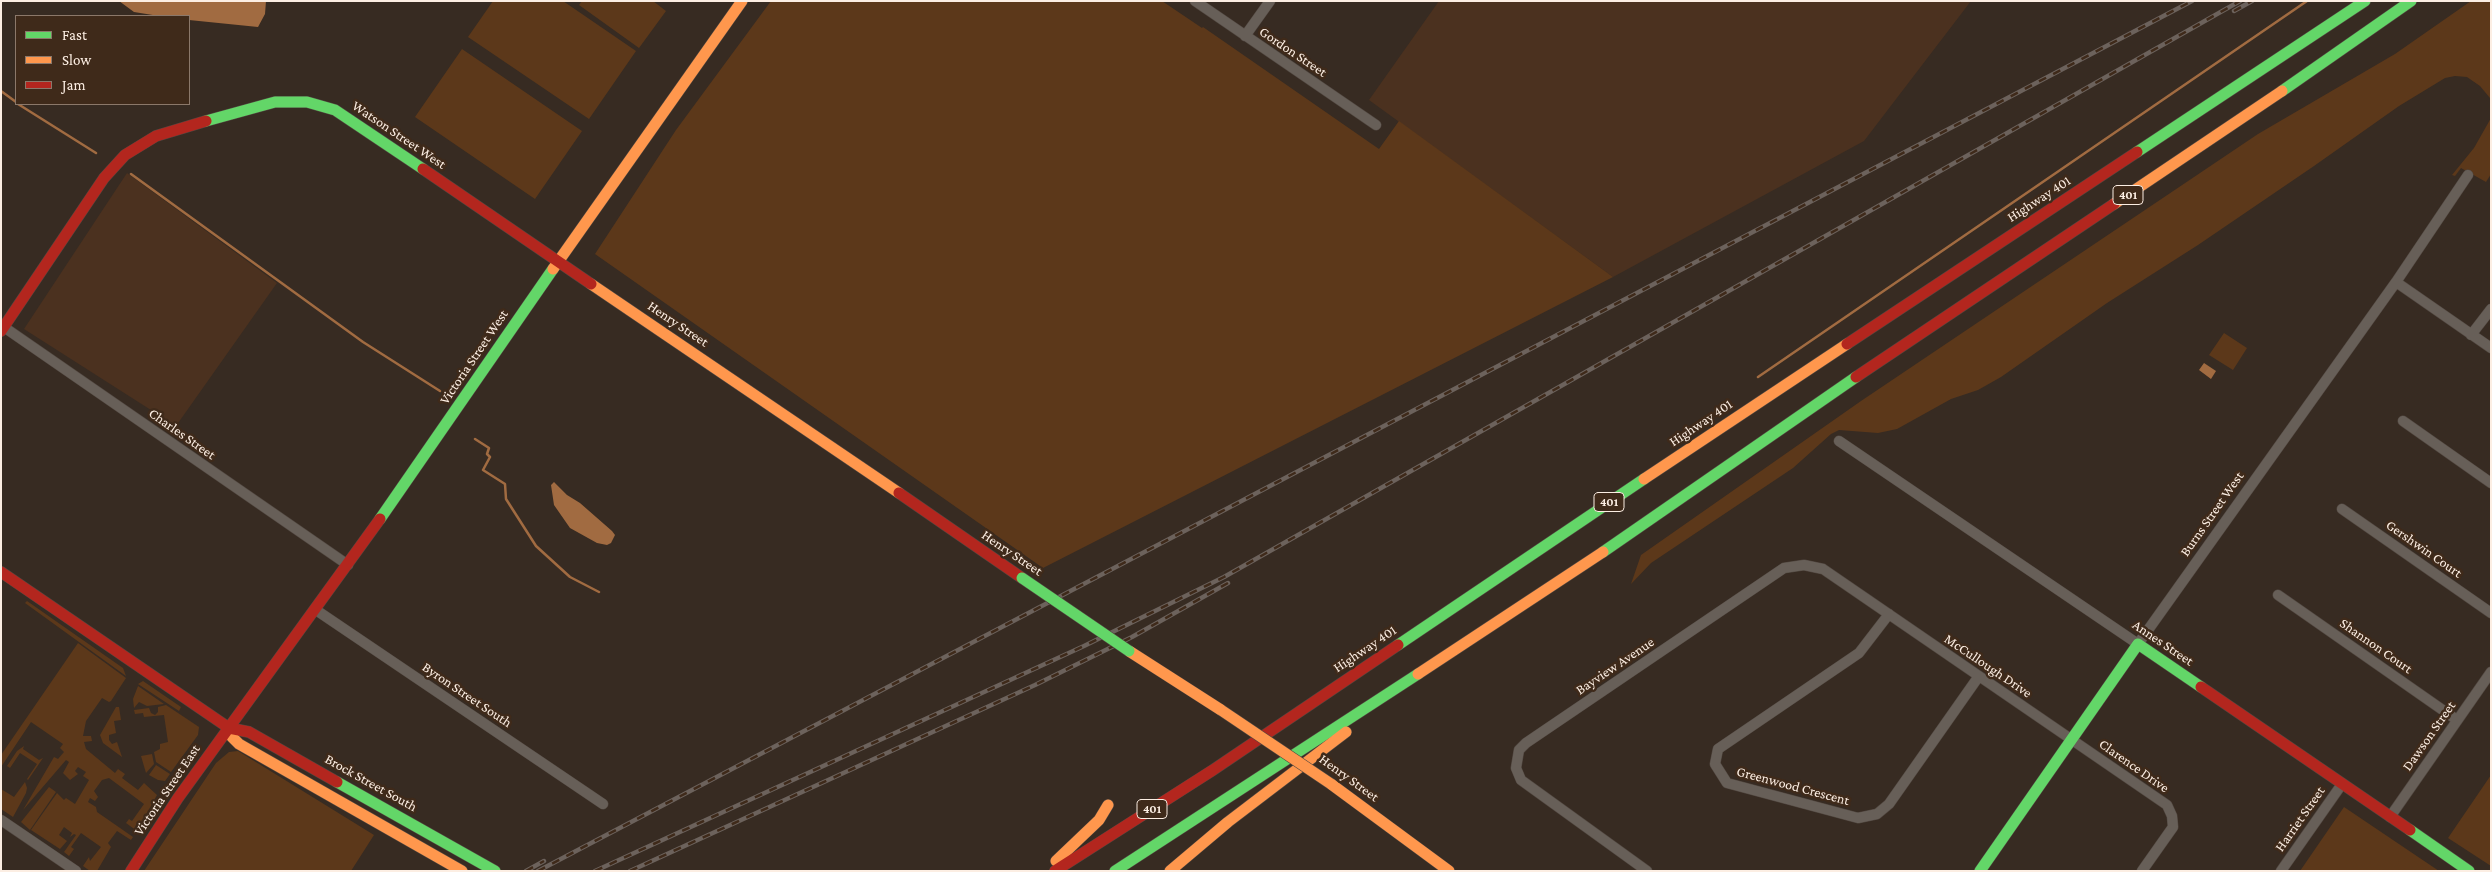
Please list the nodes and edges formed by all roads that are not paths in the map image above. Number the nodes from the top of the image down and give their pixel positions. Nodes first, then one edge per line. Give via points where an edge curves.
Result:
1 (742, 1) edge
2 (1195, 1) edge
3 (1270, 1) edge
4 (2365, 1) edge
5 (2411, 1) edge
6 (1245, 36) junction
7 (1376, 125) dead end
8 (2468, 175) dead end
9 (557, 262) junction
10 (2396, 282) junction
11 (2491, 309) edge
12 (2, 328) edge
13 (2471, 335) junction
14 (2491, 348) edge
15 (2403, 421) dead end
16 (1839, 441) dead end
17 (2491, 483) edge
18 (2342, 509) dead end
19 (1592, 560) junction
20 (348, 565) junction
21 (1, 572) edge
22 (2278, 595) dead end
23 (316, 610) junction
24 (2491, 613) edge
25 (1889, 614) junction
26 (2138, 644) junction
27 (2491, 672) edge
28 (1978, 676) junction
29 (2457, 720) junction
30 (229, 728) junction
31 (2072, 740) junction
32 (2342, 784) junction
33 (603, 804) dead end
34 (1108, 806) dead end
35 (2390, 817) junction
36 (1, 820) edge
37 (461, 870) edge
38 (76, 871) edge
39 (131, 871) edge
40 (495, 871) edge
41 (1045, 871) edge
42 (1055, 871) edge
43 (1115, 871) edge
44 (1170, 871) edge
45 (1449, 871) edge
46 (1647, 871) edge
47 (1980, 871) edge
48 (2142, 871) edge
49 (2281, 871) edge
50 (2469, 871) edge

1 - 9 main road, Victoria Street West
2 - 6 street, Gordon Street
3 - 6 street
4 - 42 main road, Highway 401 / 401 via 1753,406 1213,770
5 - 19 main road, 401 via 2335,56 1843,386
6 - 7 street, Gordon Street
8 - 10 street, Burns Street West
9 - 12 main road, Watson Street West via 335,110 306,102 281,102 156,136 125,155 104,178
9 - 20 main road, Victoria Street West
9 - 45 main road, Henry Street, bridge via 1129,651 1331,784
10 - 13 street
10 - 26 street, Burns Street West
11 - 13 street
12 - 20 street, Charles Street
13 - 14 street
15 - 17 street
16 - 26 street, Annes Street
18 - 24 street, Gershwin Court
19 - 43 main road, 401
19 - 44 main road via 1333,742
20 - 23 main road, Victoria Street West
21 - 30 main road, Brock Street South
22 - 29 street, Shannon Court
23 - 30 main road, Victoria Street West
23 - 33 street, Byron Street South
25 - 28 street, McCullough Drive
25 - 28 street, Greenwood Crescent via 1859,654 1718,749 1715,764 1727,784 1858,818 1877,814 1889,804
25 - 46 street, Bayview Avenue via 1824,569 1804,565 1784,568 1519,750 1516,768 1522,780
26 - 31 main road, Burns Street West
26 - 32 main road, Annes Street
27 - 29 street, Dawson Street
28 - 31 street, McCullough Drive
29 - 35 street, Dawson Street
30 - 37 main road, Brock Street South via 239,744
30 - 39 main road, Victoria Street East
30 - 40 main road, Brock Street South via 248,732
31 - 47 main road, Burns Street West
31 - 48 street, Clarence Drive via 2169,810 2172,827
32 - 35 main road, Annes Street
32 - 49 street, Harriet Street
34 - 41 main road via 1099,820
35 - 50 main road, Annes Street
36 - 38 street

